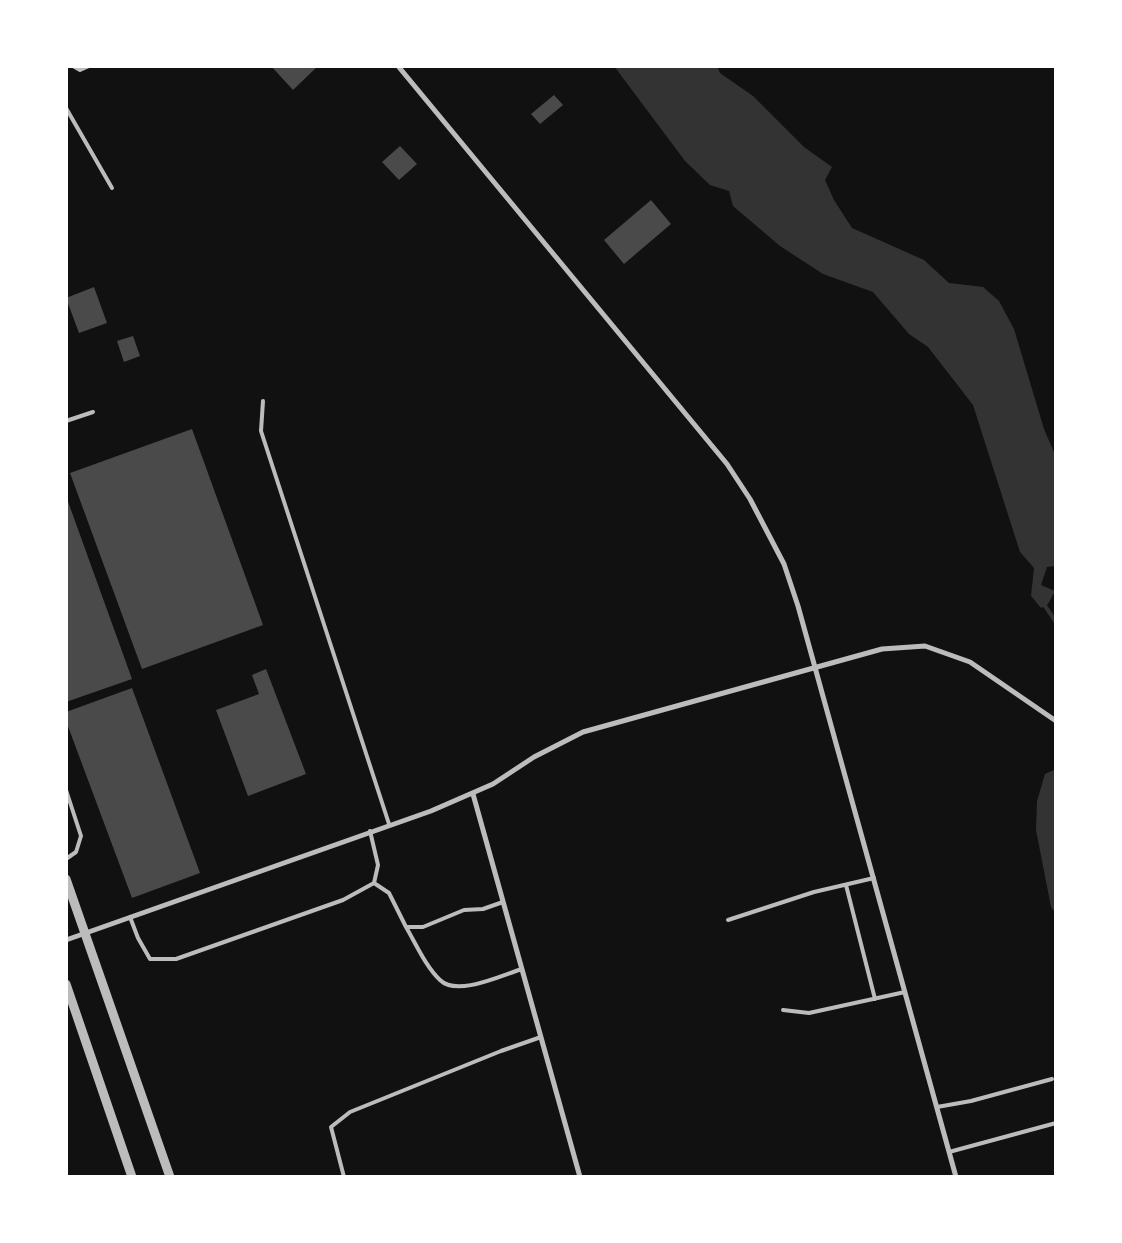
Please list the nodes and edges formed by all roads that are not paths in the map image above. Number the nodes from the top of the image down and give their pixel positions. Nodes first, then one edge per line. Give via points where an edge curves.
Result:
1 (73, 66) edge
2 (89, 66) edge
3 (398, 66) edge
4 (66, 109) edge
5 (112, 188) dead end
6 (263, 401) dead end
7 (94, 412) dead end
8 (66, 421) edge
9 (815, 666) junction
10 (1056, 721) edge
11 (66, 790) edge
12 (473, 794) junction
13 (389, 824) junction
14 (370, 831) junction
15 (66, 859) edge
16 (874, 878) junction
17 (66, 879) edge
18 (374, 883) junction
19 (846, 885) junction
20 (503, 902) junction
21 (130, 917) junction
22 (728, 920) dead end
23 (406, 928) junction
24 (85, 933) junction
25 (66, 940) edge
26 (522, 969) junction
27 (66, 984) edge
28 (905, 992) junction
29 (875, 999) junction
30 (783, 1010) dead end
31 (541, 1037) junction
32 (1052, 1079) dead end
33 (937, 1107) junction
34 (1056, 1123) edge
35 (949, 1152) junction
36 (132, 1177) edge
37 (170, 1177) edge
38 (344, 1177) edge
39 (580, 1177) edge
40 (956, 1177) edge

1 - 2 lane via 80,70
3 - 9 street via 728,464 784,564
4 - 5 lane
6 - 13 lane via 261,431
7 - 8 lane
9 - 10 street via 882,649 925,646 970,662
9 - 12 street via 583,732
9 - 16 street
11 - 15 lane via 81,836 76,852
12 - 13 street
12 - 20 street
13 - 14 street
14 - 18 lane via 378,865
14 - 21 street
16 - 19 lane
16 - 28 street
17 - 24 street
18 - 21 lane via 343,900 176,959 150,959
18 - 23 lane via 389,893
19 - 22 lane
19 - 29 lane
20 - 23 lane via 483,909 464,910 423,927
20 - 26 street
21 - 24 street
23 - 26 lane via 440,981 451,986 465,987
24 - 25 street
24 - 37 street
26 - 31 street
27 - 36 street
28 - 29 lane
28 - 33 street
29 - 30 lane via 808,1014
31 - 38 lane via 501,1050 350,1112 331,1127
31 - 39 street
32 - 33 lane
33 - 35 street
34 - 35 lane
35 - 40 street

